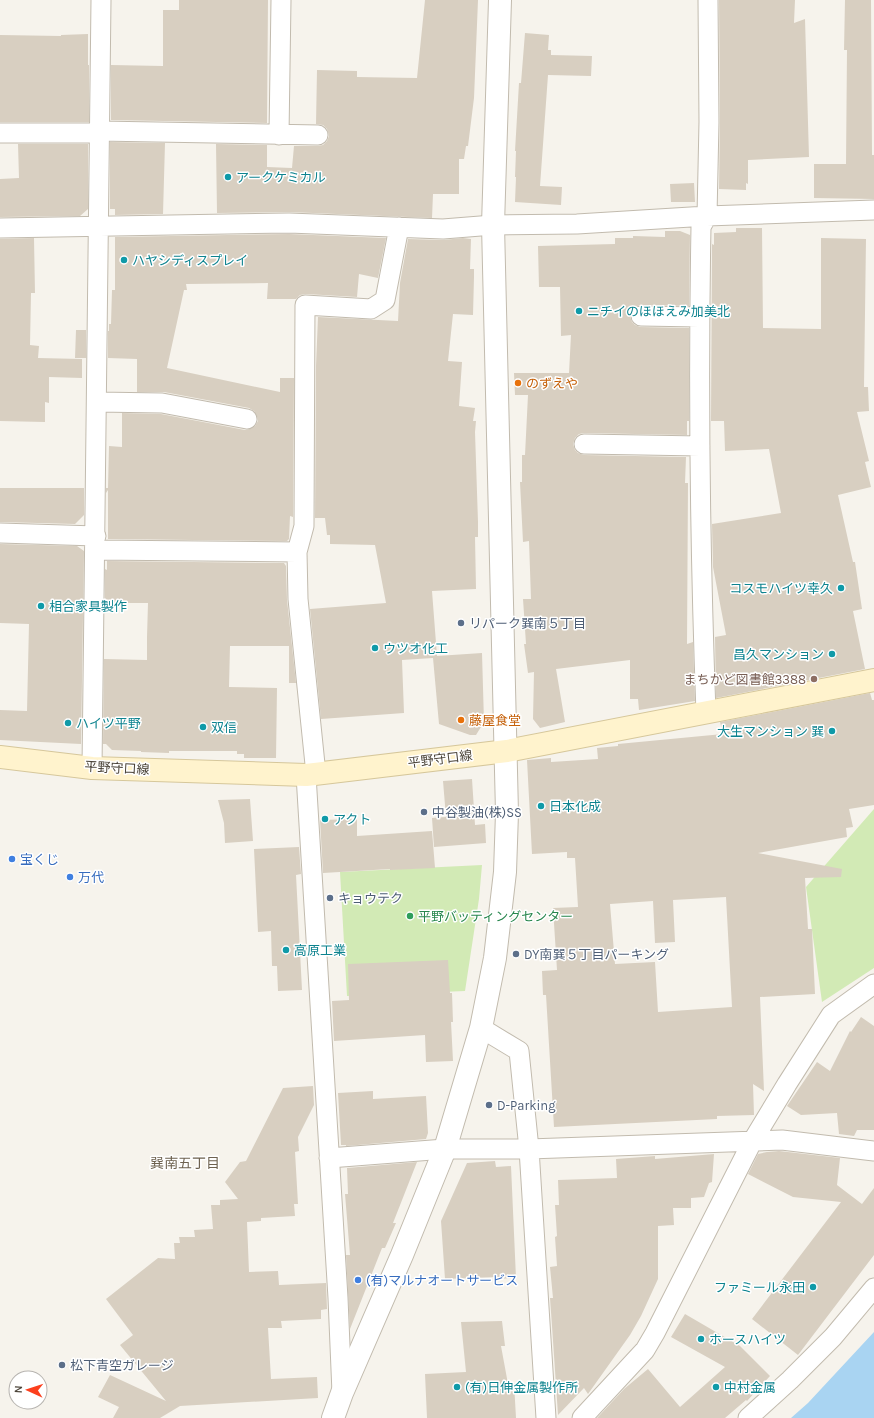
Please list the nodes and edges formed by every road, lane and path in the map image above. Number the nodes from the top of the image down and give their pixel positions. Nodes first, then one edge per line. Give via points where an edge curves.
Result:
1 (101, 0) edge
2 (281, 0) edge
3 (500, 0) edge
4 (708, 0) edge
5 (99, 132) junction
6 (0, 133) edge
7 (279, 134) junction
8 (318, 135) dead end
9 (874, 210) edge
10 (707, 216) junction
11 (493, 225) junction
12 (98, 227) junction
13 (399, 227) junction
14 (0, 228) edge
15 (641, 316) dead end
16 (699, 317) junction
17 (97, 402) junction
18 (247, 419) dead end
19 (584, 444) dead end
20 (700, 446) junction
21 (0, 533) edge
22 (95, 543) junction
23 (297, 552) junction
24 (874, 680) edge
25 (706, 713) junction
26 (507, 751) junction
27 (0, 757) edge
28 (92, 768) junction
29 (311, 774) junction
30 (874, 984) edge
31 (481, 1028) junction
32 (752, 1142) junction
33 (446, 1149) junction
34 (530, 1149) junction
35 (874, 1151) edge
36 (329, 1158) junction
37 (874, 1288) edge
38 (342, 1393) junction
39 (333, 1418) edge
40 (546, 1418) edge
41 (582, 1418) edge
42 (748, 1418) edge

1 - 5 street
2 - 7 street
3 - 11 street
4 - 10 street
5 - 6 street
5 - 7 street
5 - 12 street
7 - 8 street
9 - 10 street
10 - 11 street via 577,224
10 - 16 street via 701,227
11 - 13 street via 443,229
11 - 26 street
12 - 13 street via 289,223
12 - 14 street
12 - 17 street
13 - 23 street via 385,300 371,309 305,305 304,526
15 - 16 street
16 - 20 street
17 - 18 street via 162,403
17 - 22 street
19 - 20 street
20 - 25 street
21 - 22 street
22 - 23 street
22 - 28 street
23 - 29 street
24 - 25 main road, 平野守口線
25 - 26 main road, 平野守口線
26 - 29 main road, 平野守口線
26 - 31 street via 505,872 495,958
27 - 28 main road, 平野守口線
28 - 29 main road, 平野守口線
29 - 36 street via 313,885
30 - 32 street via 831,1015
31 - 33 street
31 - 34 street via 520,1051
32 - 34 street
32 - 35 street via 782,1140
32 - 41 street via 645,1350
33 - 34 street
33 - 36 street
33 - 38 street
34 - 40 street
36 - 38 street
37 - 42 street via 833,1337
38 - 39 street

